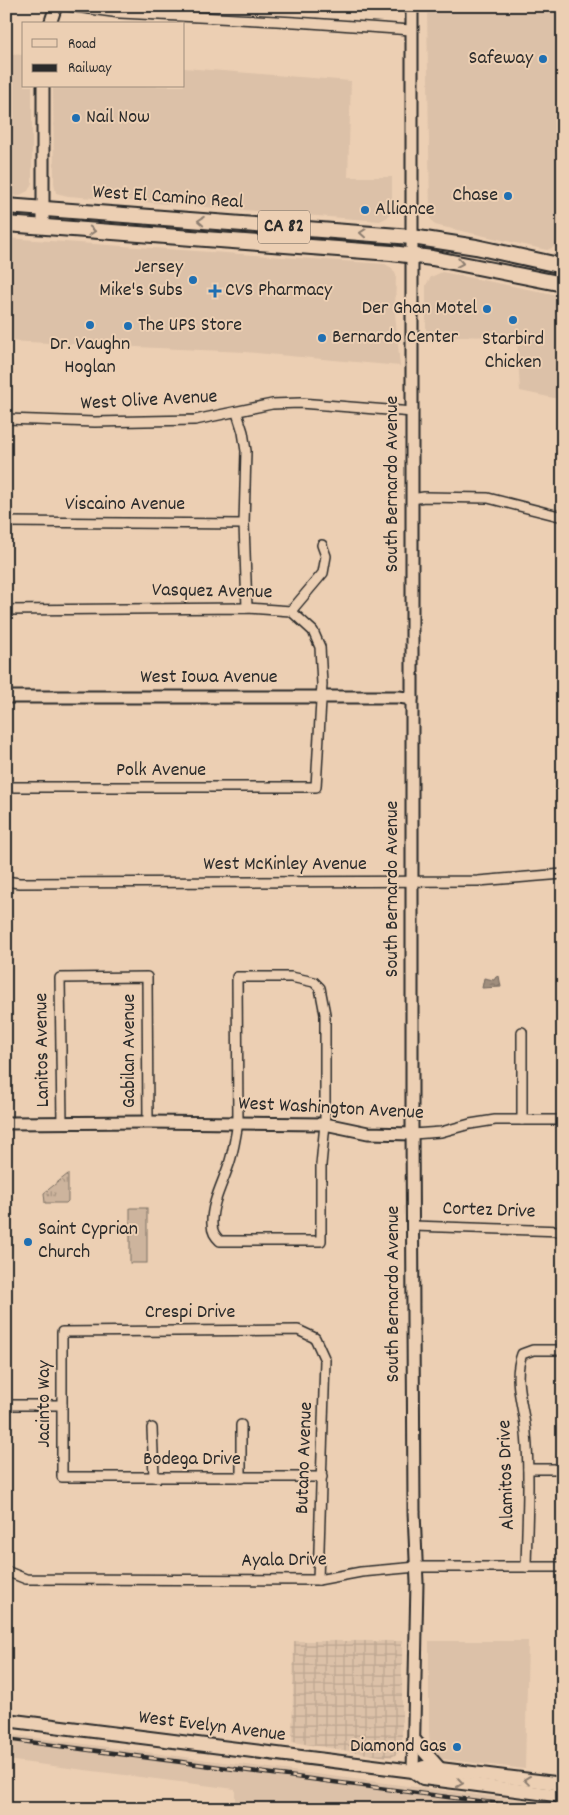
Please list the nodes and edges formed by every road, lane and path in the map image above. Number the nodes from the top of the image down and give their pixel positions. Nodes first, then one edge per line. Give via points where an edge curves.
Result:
1 (56, 6) edge
2 (68, 6) edge
3 (412, 6) edge
4 (51, 22) edge
5 (411, 30) junction
6 (43, 88) edge
7 (6, 206) edge
8 (43, 208) junction
9 (6, 224) edge
10 (43, 227) junction
11 (412, 237) junction
12 (563, 254) edge
13 (412, 255) junction
14 (556, 264) edge
15 (563, 284) edge
16 (413, 412) junction
17 (237, 413) junction
18 (6, 420) edge
19 (412, 499) junction
20 (563, 517) edge
21 (6, 522) edge
22 (244, 524) junction
23 (322, 545) dead end
24 (247, 608) junction
25 (6, 610) edge
26 (291, 612) junction
27 (320, 696) junction
28 (6, 697) edge
29 (412, 699) junction
30 (316, 787) joint
31 (6, 788) edge
32 (563, 874) edge
33 (6, 881) edge
34 (412, 882) junction
35 (60, 978) joint
36 (522, 1032) dead end
37 (522, 1120) junction
38 (563, 1120) edge
39 (148, 1122) junction
40 (238, 1122) junction
41 (6, 1123) edge
42 (62, 1123) junction
43 (325, 1124) junction
44 (412, 1134) junction
45 (413, 1226) junction
46 (563, 1231) edge
47 (62, 1332) joint
48 (316, 1338) joint
49 (563, 1350) edge
50 (6, 1405) edge
51 (62, 1405) junction
52 (241, 1425) dead end
53 (152, 1428) dead end
54 (528, 1469) junction
55 (563, 1469) edge
56 (62, 1477) joint
57 (322, 1477) junction
58 (154, 1478) junction
59 (241, 1478) junction
60 (417, 1567) junction
61 (526, 1567) junction
62 (563, 1567) edge
63 (6, 1572) edge
64 (318, 1580) junction
65 (6, 1720) edge
66 (414, 1741) junction
67 (439, 1768) junction
68 (414, 1772) junction
69 (563, 1784) edge
70 (563, 1796) edge

1 - 4 street
2 - 5 street via 120,13
3 - 5 street, South Bernardo Avenue
5 - 11 street, South Bernardo Avenue
6 - 8 street
7 - 8 main road, West El Camino Real / CA 82
8 - 10 street
11 -> 8 main road, West El Camino Real / CA 82
9 - 10 main road, West El Camino Real / CA 82
10 -> 13 main road, West El Camino Real / CA 82
11 - 13 street, South Bernardo Avenue
11 - 14 main road, West El Camino Real / CA 82
12 - 14 main road
13 -> 15 main road, West El Camino Real / CA 82
13 - 16 street, South Bernardo Avenue
16 - 17 street, West Olive Avenue via 300,403 272,404
16 - 19 street, South Bernardo Avenue
17 - 18 street, West Olive Avenue via 195,420
17 - 22 street via 246,451
19 - 20 street via 488,498
19 - 29 street, South Bernardo Avenue
21 - 22 street, Viscaino Avenue
22 - 24 street
23 - 26 street via 326,556 323,573
24 - 25 street, Vasquez Avenue
24 - 26 street, Vasquez Avenue
26 - 27 street, Vasquez Avenue via 313,631 320,647
27 - 28 street, West Iowa Avenue
27 - 29 street, West Iowa Avenue
27 - 30 street, Vasquez Avenue
29 - 34 street, South Bernardo Avenue
30 - 31 street, Polk Avenue
32 - 34 street, West McKinley Avenue
33 - 34 street, West McKinley Avenue
34 - 44 street, South Bernardo Avenue
35 - 39 street, Gabilan Avenue via 148,977
35 - 42 street, Lanitos Avenue
36 - 37 street
37 - 38 street, West Washington Avenue
37 - 44 street, West Washington Avenue via 480,1122 441,1132
39 - 40 street, West Washington Avenue
39 - 42 street, West Washington Avenue
40 - 43 street, West Washington Avenue
40 - 43 street via 235,1145 214,1207 212,1224 220,1241 321,1241 321,1165
40 - 43 street via 236,978 291,977 314,982 320,988 325,1014
41 - 42 street, West Washington Avenue
43 - 44 street, West Washington Avenue via 368,1133
44 - 45 street, South Bernardo Avenue
45 - 46 street, Cortez Drive
45 - 60 street, South Bernardo Avenue
47 - 48 street, Crespi Drive via 298,1330
47 - 51 street, Jacinto Way
48 - 57 street, Butano Avenue via 325,1360
49 - 54 street, Alamitos Drive via 533,1350 522,1354 518,1364
50 - 51 street
51 - 56 street, Jacinto Way
52 - 59 street
53 - 58 street
54 - 55 street
54 - 61 street, Alamitos Drive
56 - 58 street, Bodega Drive
57 - 59 street, Bodega Drive
57 - 64 street, Butano Avenue
58 - 59 street, Bodega Drive
60 - 61 street, Ayala Drive
60 - 64 street, Ayala Drive
60 - 66 street, South Bernardo Avenue
61 - 62 street, Ayala Drive
63 - 64 street, Ayala Drive via 30,1579
65 - 68 main road, West Evelyn Avenue
66 - 67 main road
66 - 68 street, South Bernardo Avenue
67 - 68 main road via 424,1767
69 -> 67 main road
68 -> 70 main road via 423,1778

